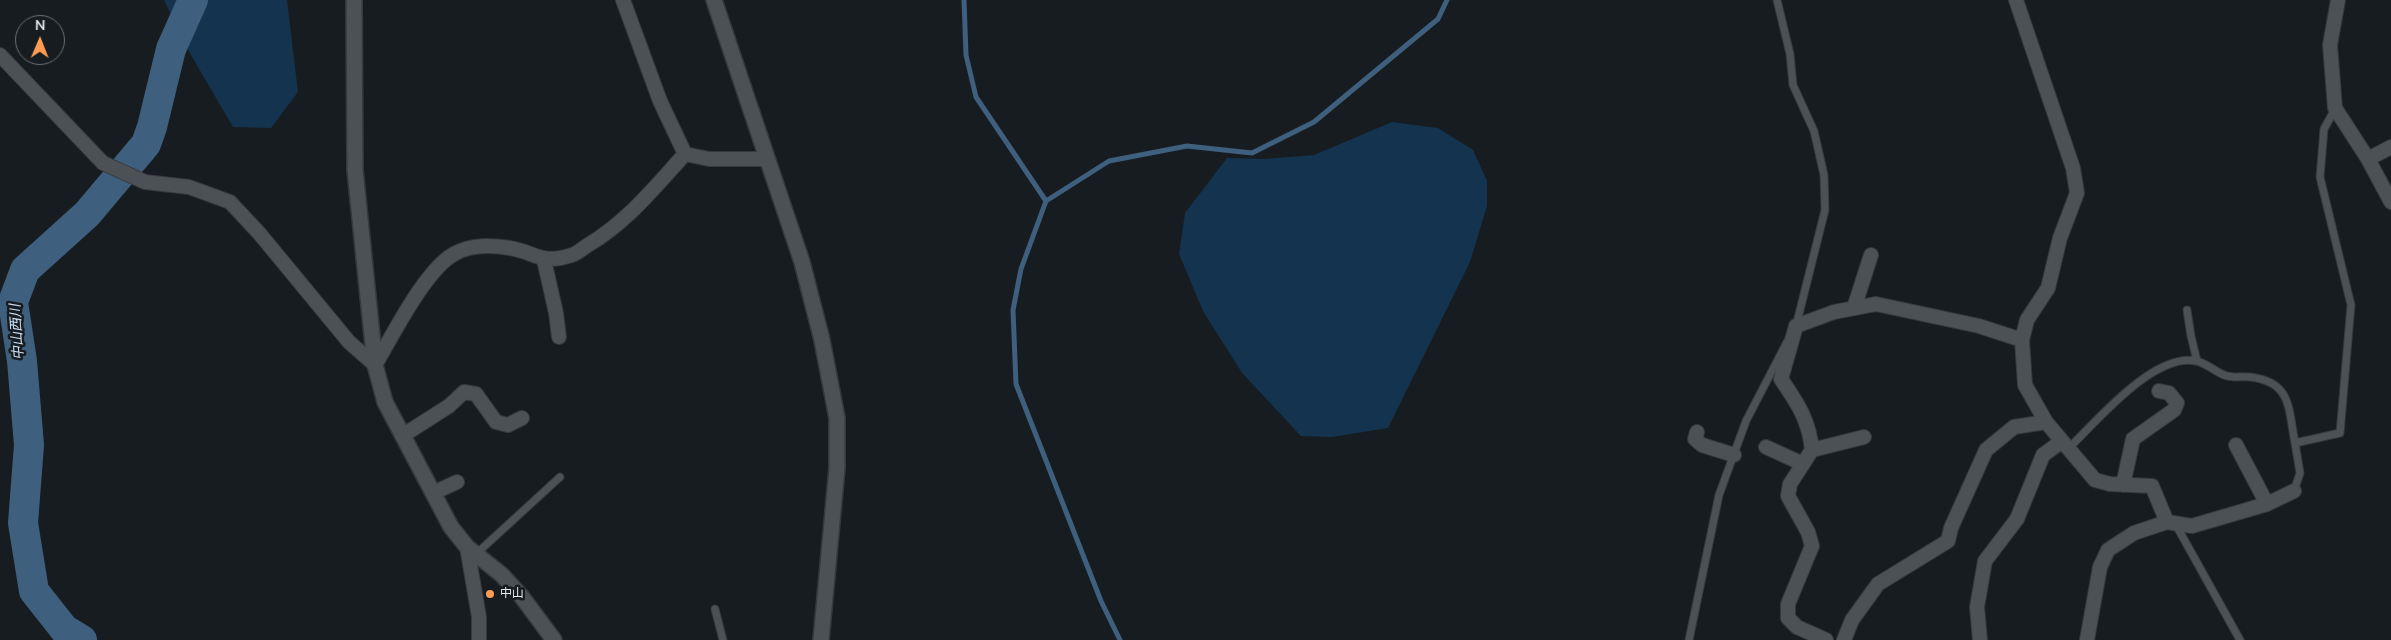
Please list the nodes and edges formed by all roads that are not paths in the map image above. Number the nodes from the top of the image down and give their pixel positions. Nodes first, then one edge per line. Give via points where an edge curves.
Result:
1 (354, 0) edge
2 (623, 0) edge
3 (714, 0) edge
4 (1777, 0) edge
5 (2016, 0) edge
6 (2338, 0) edge
7 (0, 55) edge
8 (2335, 108) junction
9 (2391, 147) edge
10 (685, 154) junction
11 (766, 159) junction
12 (2368, 160) junction
13 (2391, 202) edge
14 (1871, 255) dead end
15 (544, 260) junction
16 (1854, 308) junction
17 (2187, 310) dead end
18 (1796, 326) junction
19 (559, 338) dead end
20 (2022, 340) junction
21 (2198, 361) junction
22 (375, 365) junction
23 (2159, 390) dead end
24 (522, 418) dead end
25 (2046, 422) junction
26 (1697, 432) dead end
27 (402, 436) junction
28 (1864, 437) dead end
29 (2295, 443) junction
30 (2065, 445) junction
31 (2236, 446) dead end
32 (1766, 447) dead end
33 (1812, 450) junction
34 (1734, 455) junction
35 (1803, 464) junction
36 (560, 477) dead end
37 (457, 482) dead end
38 (2123, 485) junction
39 (2294, 491) joint
40 (433, 493) junction
41 (2267, 504) junction
42 (2171, 522) junction
43 (471, 550) junction
44 (715, 609) dead end
45 (479, 640) edge
46 (554, 640) edge
47 (723, 640) edge
48 (821, 640) edge
49 (1689, 640) edge
50 (1826, 640) edge
51 (1844, 640) edge
52 (1980, 640) edge
53 (2087, 640) edge
54 (2240, 640) edge

1 - 22 street via 355,170
2 - 10 street via 660,101
3 - 11 street
4 - 18 lane via 1790,54 1793,85 1814,131 1824,174 1825,210
5 - 20 street via 2073,168 2077,193 2060,238 2048,288 2027,320
6 - 8 street via 2330,45
7 - 22 street via 103,163 145,182 189,187 230,202 349,342
8 - 12 street
8 - 29 lane via 2324,128 2320,177 2351,305 2340,433
9 - 12 street
10 - 11 street via 709,159
10 - 15 street via 640,204 607,234 573,254
11 - 48 street via 802,262 837,418 836,468
12 - 13 street
14 - 16 street
15 - 19 street
15 - 22 street via 511,249 478,245 454,254 438,266 424,285
16 - 18 street
16 - 20 street via 1876,304 1979,326
17 - 21 lane via 2190,336
18 - 33 street via 1781,379 1810,429
18 - 34 lane via 1746,421
20 - 25 street via 2025,384
21 - 29 lane via 2228,376 2271,381 2286,395
21 - 30 lane via 2182,360 2158,369
22 - 27 street via 385,402
23 - 38 street via 2169,393 2176,403 2174,410 2132,439
24 - 27 street via 508,425 496,422 476,394 462,386 449,406
25 - 30 street
25 - 51 street via 2014,428 1986,450 1950,528 1948,541 1878,584 1852,620
26 - 34 street via 1695,439 1702,445
27 - 40 street
28 - 33 street
29 - 39 lane via 2300,473
30 - 38 street via 2095,480
30 - 52 street via 2043,455 2017,519 1985,561 1978,607
31 - 41 street
32 - 35 street
33 - 35 street
34 - 49 lane via 1719,495
35 - 50 street via 1790,484 1788,496 1812,546 1788,604 1788,618 1797,627
36 - 43 lane
37 - 40 street
38 - 42 street via 2152,486
39 - 41 street
40 - 43 street via 451,527
41 - 42 street via 2192,526
42 - 53 street via 2134,533 2108,550 2100,567
42 - 54 lane
43 - 45 street
43 - 46 street via 508,582
44 - 47 lane

